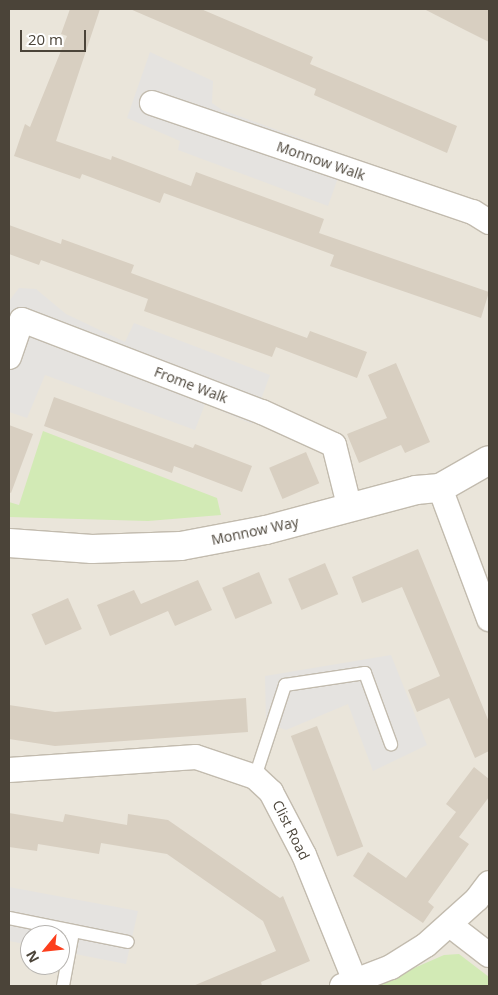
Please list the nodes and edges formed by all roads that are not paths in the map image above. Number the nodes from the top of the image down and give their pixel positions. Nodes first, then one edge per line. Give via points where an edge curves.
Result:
1 (152, 103) dead end
2 (489, 222) edge
3 (9, 357) edge
4 (489, 460) edge
5 (440, 488) junction
6 (350, 509) junction
7 (9, 543) edge
8 (489, 619) edge
9 (391, 744) dead end
10 (9, 770) edge
11 (255, 778) junction
12 (489, 883) edge
13 (9, 918) edge
14 (450, 925) junction
15 (73, 932) junction
16 (128, 942) dead end
17 (489, 955) edge
18 (349, 984) edge
19 (63, 986) edge

1 - 2 street, Monnow Walk via 473,212
3 - 6 street, Frome Walk via 22,320 262,412 334,445
4 - 5 street, Monnow Way
5 - 6 street, Monnow Way via 416,490
5 - 8 street
6 - 7 street, Monnow Way via 266,530 181,546 92,548
9 - 11 lane via 365,673 285,685
10 - 11 street, Clist Road via 196,758
11 - 18 street, Clist Road via 271,792 304,855
12 - 14 street
13 - 15 lane
14 - 17 street
14 - 18 street via 391,967
15 - 16 lane
15 - 19 lane

